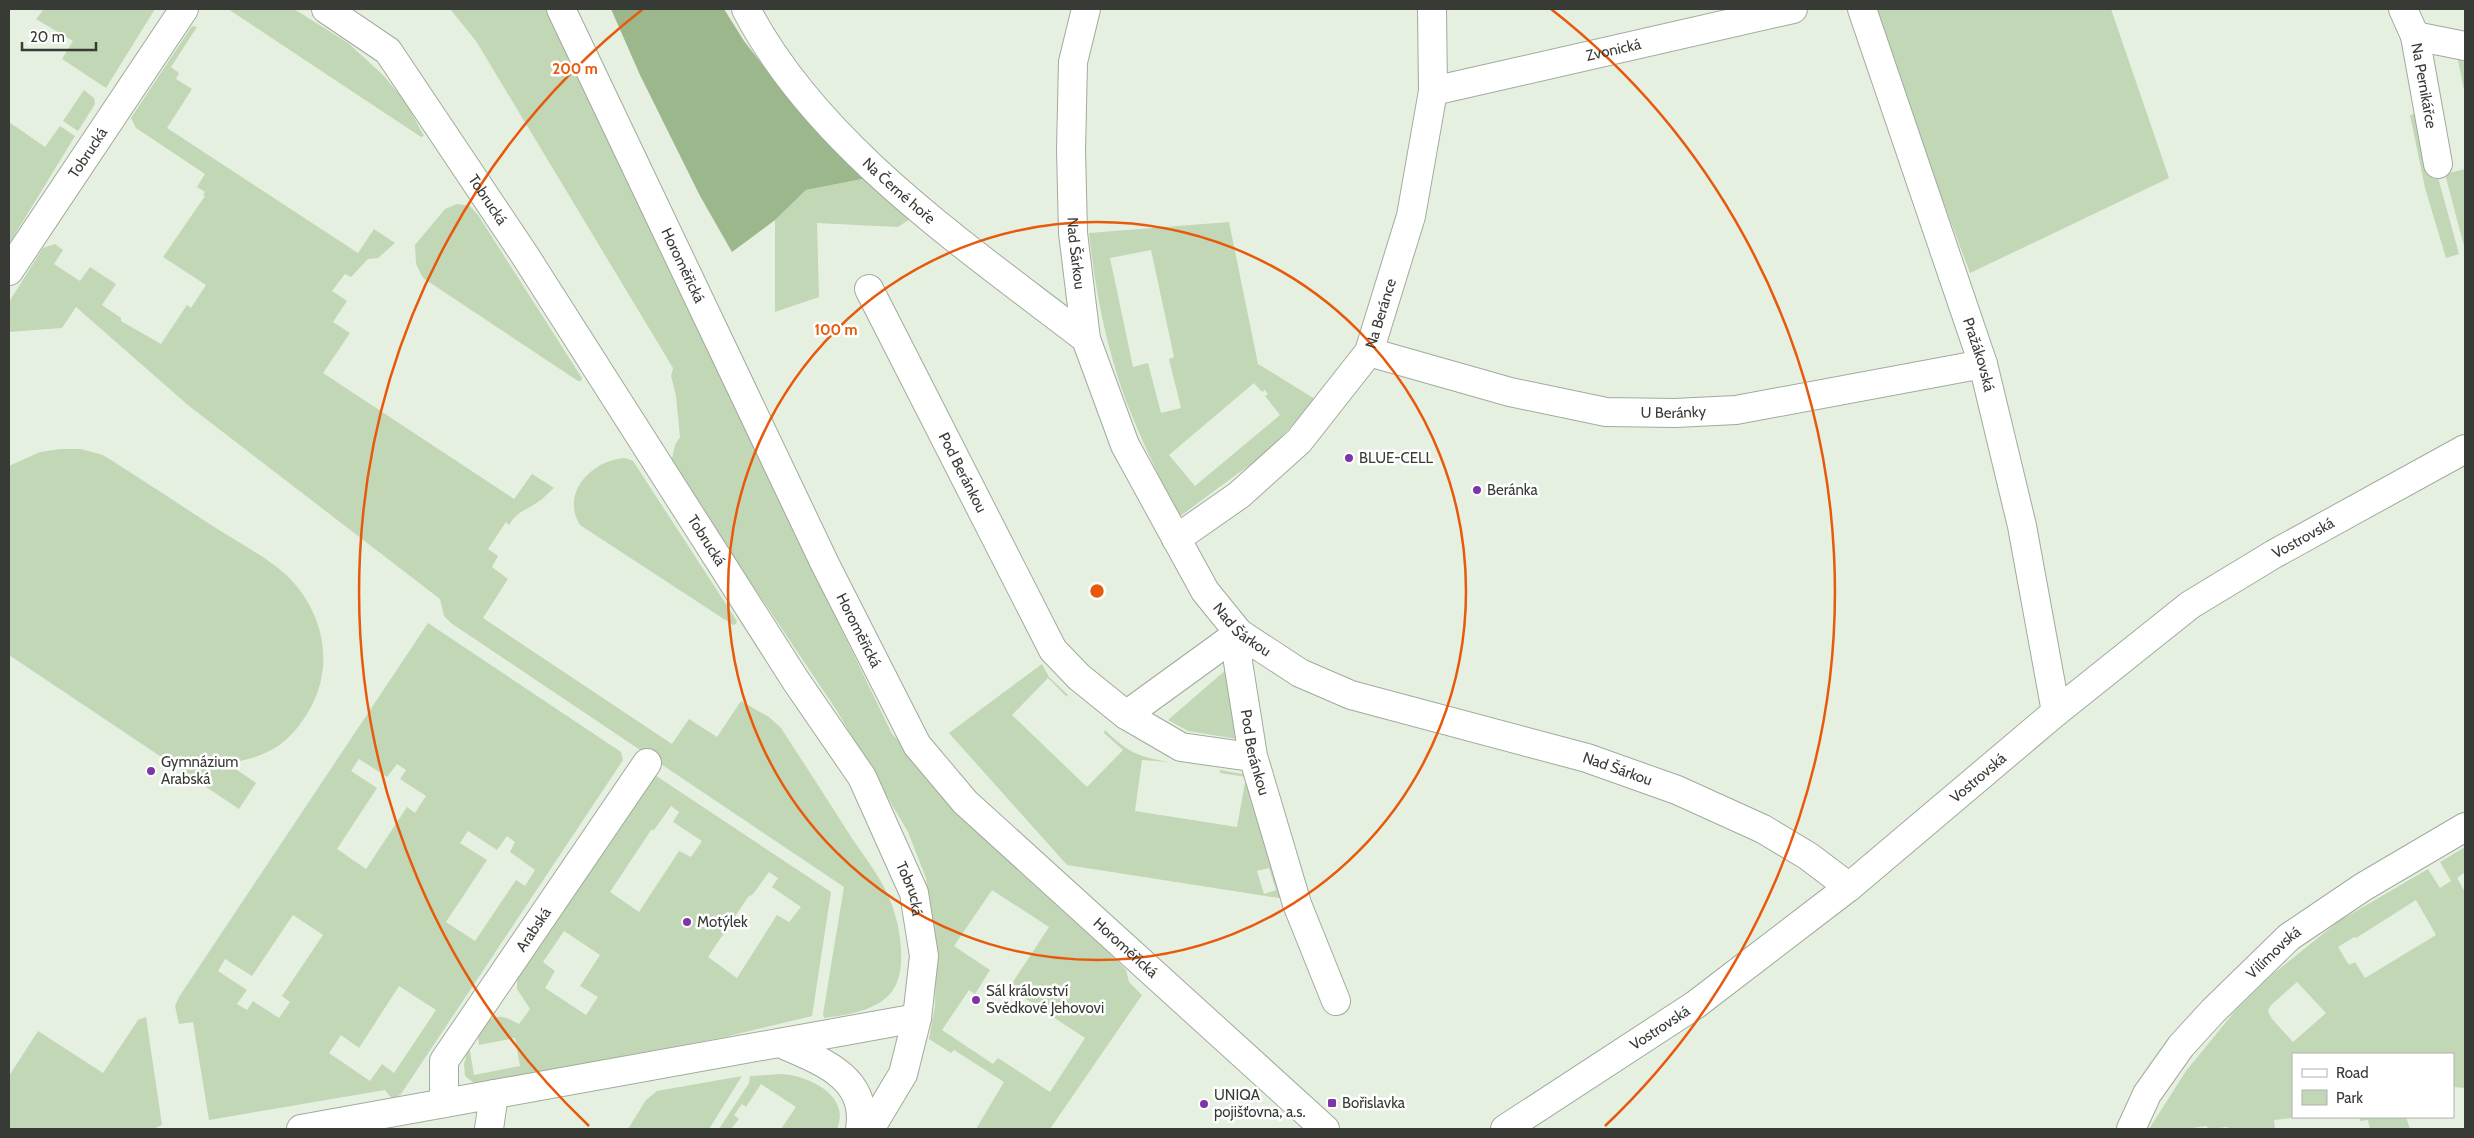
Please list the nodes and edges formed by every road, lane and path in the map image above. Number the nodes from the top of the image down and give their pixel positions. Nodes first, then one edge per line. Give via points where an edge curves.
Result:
1 (184, 9) edge
2 (326, 9) edge
3 (561, 9) edge
4 (746, 9) edge
5 (1086, 9) edge
6 (1432, 9) edge
7 (1793, 9) edge
8 (1862, 9) edge
9 (2403, 9) edge
10 (2415, 36) junction
11 (2465, 46) edge
12 (1433, 91) junction
13 (2438, 164) dead end
14 (9, 271) edge
15 (869, 289) dead end
16 (1086, 339) junction
17 (1369, 352) junction
18 (1983, 364) junction
19 (2465, 449) edge
20 (1176, 539) junction
21 (1239, 633) junction
22 (2056, 712) junction
23 (1126, 715) junction
24 (1244, 756) dead end
25 (647, 763) dead end
26 (2465, 827) edge
27 (1849, 888) junction
28 (1336, 1001) dead end
29 (917, 1018) junction
30 (780, 1043) junction
31 (494, 1094) junction
32 (444, 1103) junction
33 (301, 1129) edge
34 (489, 1129) edge
35 (860, 1129) edge
36 (870, 1129) edge
37 (1325, 1129) edge
38 (1504, 1129) edge
39 (2131, 1129) edge

1 - 14 street, Tobrucká
2 - 29 street, Tobrucká via 388,51 475,179 796,680 862,777 914,893 924,956
3 - 37 street, Horoměřická via 821,555 917,745 965,802
4 - 16 street, Na Černé hoře via 755,28 804,95 860,155 938,224
5 - 16 street, Nad Šárkou via 1073,62 1071,150 1073,233
6 - 12 street, Na Beránce
7 - 12 street, Zvonická
8 - 18 street, Pražákovská
9 - 10 street, Na Pernikářce
10 - 11 street
10 - 13 street, Na Pernikářce
12 - 17 street, Na Beránce via 1411,216
15 - 23 street, Pod Beránkou via 1052,650
16 - 20 street, Nad Šárkou via 1121,436
17 - 18 street, U Beránky via 1519,394 1606,412 1736,410
17 - 20 street, Na Beránce via 1299,441 1239,495
18 - 22 street, Pražákovská via 2022,526
19 - 22 street, Vostrovská via 2274,554 2190,605
20 - 21 street, Nad Šárkou via 1205,591
21 - 23 street
21 - 27 street, Nad Šárkou via 1300,673 1351,694 1588,758 1678,790 1763,829 1808,856
21 - 28 street, Pod Beránkou via 1238,662 1253,756 1297,904
22 - 27 street, Vostrovská
23 - 24 street, Pod Beránkou via 1181,747
25 - 32 street, Arabská via 444,1061
26 - 39 street, Vilímovská via 2289,937 2181,1046 2147,1094
27 - 38 street, Vostrovská via 1696,1005
29 - 30 street
29 - 36 street, Tobrucká via 903,1074
30 - 31 street
30 - 35 street via 840,1073 853,1088 862,1120
31 - 32 street
31 - 34 street
32 - 33 street

